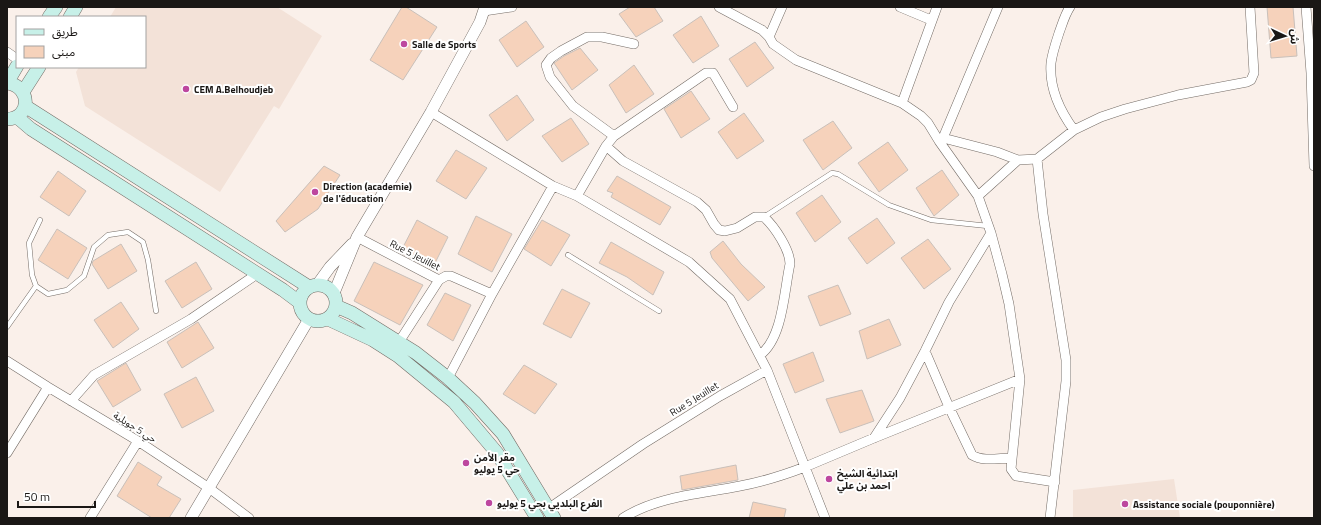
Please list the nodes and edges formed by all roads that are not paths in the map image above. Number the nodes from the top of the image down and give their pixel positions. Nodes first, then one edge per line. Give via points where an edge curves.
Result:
1 (56, 7) edge
2 (76, 7) edge
3 (512, 7) edge
4 (719, 7) edge
5 (782, 7) edge
6 (900, 7) edge
7 (937, 7) edge
8 (998, 7) edge
9 (1070, 7) edge
10 (1250, 7) edge
11 (1306, 7) edge
12 (485, 9) edge
13 (50, 16) edge
14 (71, 16) edge
15 (931, 20) junction
16 (769, 37) junction
17 (634, 44) dead end
18 (7, 52) edge
19 (16, 58) edge
20 (16, 68) edge
21 (38, 68) edge
22 (7, 83) edge
23 (23, 92) junction
24 (902, 103) junction
25 (25, 106) junction
26 (733, 107) dead end
27 (431, 112) junction
28 (12, 118) edge
29 (1074, 130) junction
30 (614, 136) junction
31 (941, 140) junction
32 (606, 146) junction
33 (1037, 159) junction
34 (1018, 160) junction
35 (1314, 166) edge
36 (553, 186) junction
37 (577, 196) junction
38 (978, 196) junction
39 (764, 217) junction
40 (40, 220) dead end
41 (990, 230) junction
42 (357, 237) junction
43 (568, 255) dead end
44 (257, 274) junction
45 (439, 280) junction
46 (36, 286) junction
47 (313, 286) junction
48 (334, 293) junction
49 (492, 294) junction
50 (299, 302) junction
51 (336, 306) junction
52 (156, 311) dead end
53 (659, 311) dead end
54 (309, 319) junction
55 (328, 319) junction
56 (7, 327) edge
57 (399, 342) junction
58 (925, 351) junction
59 (760, 355) junction
60 (7, 360) edge
61 (767, 370) junction
62 (448, 378) junction
63 (1020, 379) junction
64 (48, 388) junction
65 (71, 401) junction
66 (949, 407) junction
67 (874, 438) junction
68 (138, 441) junction
69 (7, 453) edge
70 (1011, 458) junction
71 (805, 467) junction
72 (1055, 482) junction
73 (208, 488) junction
74 (551, 513) edge
75 (634, 514) edge
76 (90, 518) edge
77 (191, 518) edge
78 (250, 518) edge
79 (537, 518) edge
80 (623, 518) edge
81 (825, 518) edge
82 (1050, 518) edge

1 - 13 main road
2 - 14 main road
3 - 12 street
4 - 16 street via 762,30
5 - 16 street
6 - 15 street
7 - 15 street
8 - 31 street
9 - 29 street via 1051,63 1057,102
10 - 29 street via 1254,73 1251,80 1125,109
11 - 35 street
12 - 27 street
15 - 24 street
16 - 24 street via 773,44 796,60
17 - 30 street via 602,37 587,37 561,51 546,65 550,77 573,106
18 - 19 street
20 - 22 main road
21 - 23 main road
22 - 23 main road via 14,84
23 - 25 main road
24 - 31 street via 921,116
25 - 28 main road via 22,113
25 - 47 main road
26 - 30 street via 714,74 706,73
27 - 36 street
27 - 42 street
28 - 44 main road
29 - 33 street
30 - 32 street
31 - 34 street via 997,152
31 - 38 street
32 - 37 street
32 - 39 street via 623,160 697,202 706,210 719,230 737,228 755,217
33 - 34 street
33 - 72 street via 1066,360
34 - 38 street
36 - 37 street
36 - 49 street
37 - 59 street via 689,262 730,299
38 - 41 street
39 - 41 lane via 832,173 838,174 889,205 931,220
39 - 59 street via 773,225 790,257 790,264 778,330 766,351
40 - 46 lane via 29,244 32,275
41 - 58 street via 949,302
41 - 63 street via 1009,304
42 - 45 street, Rue 5 Jeuillet
42 - 47 street
42 - 48 street
43 - 53 lane
44 - 50 main road
44 - 65 street via 191,319 94,375
45 - 49 street via 451,276
45 - 57 street, Rue 5 Jeuillet
46 - 52 lane via 48,294 67,290 84,276 94,248 108,235 128,232 143,242
46 - 56 lane
47 - 48 main road via 326,287
47 - 50 main road via 304,291
48 - 51 main road
49 - 62 street
50 - 54 main road via 302,312
51 - 55 main road
51 - 57 main road
54 - 55 main road via 318,322
54 - 73 street
55 - 79 main road via 373,340 398,356 454,402 497,453
57 - 62 main road
58 - 66 street
58 - 67 street via 900,398
59 - 61 street
60 - 64 street, حي 5 جويلية
61 - 71 street
61 - 74 street, Rue 5 Jeuillet via 643,444
62 - 74 main road via 504,434
63 - 66 street
63 - 70 street
64 - 65 street, حي 5 جويلية
64 - 69 street
65 - 68 street, حي 5 جويلية
66 - 67 street
66 - 70 street via 972,455 983,459
67 - 71 street
68 - 73 street, حي 5 جويلية
68 - 76 street
70 - 72 street via 1011,469 1016,476
71 - 75 street via 742,486 672,499
71 - 81 street
72 - 82 street
73 - 77 street
73 - 78 street, حي 5 جويلية
75 - 80 street

